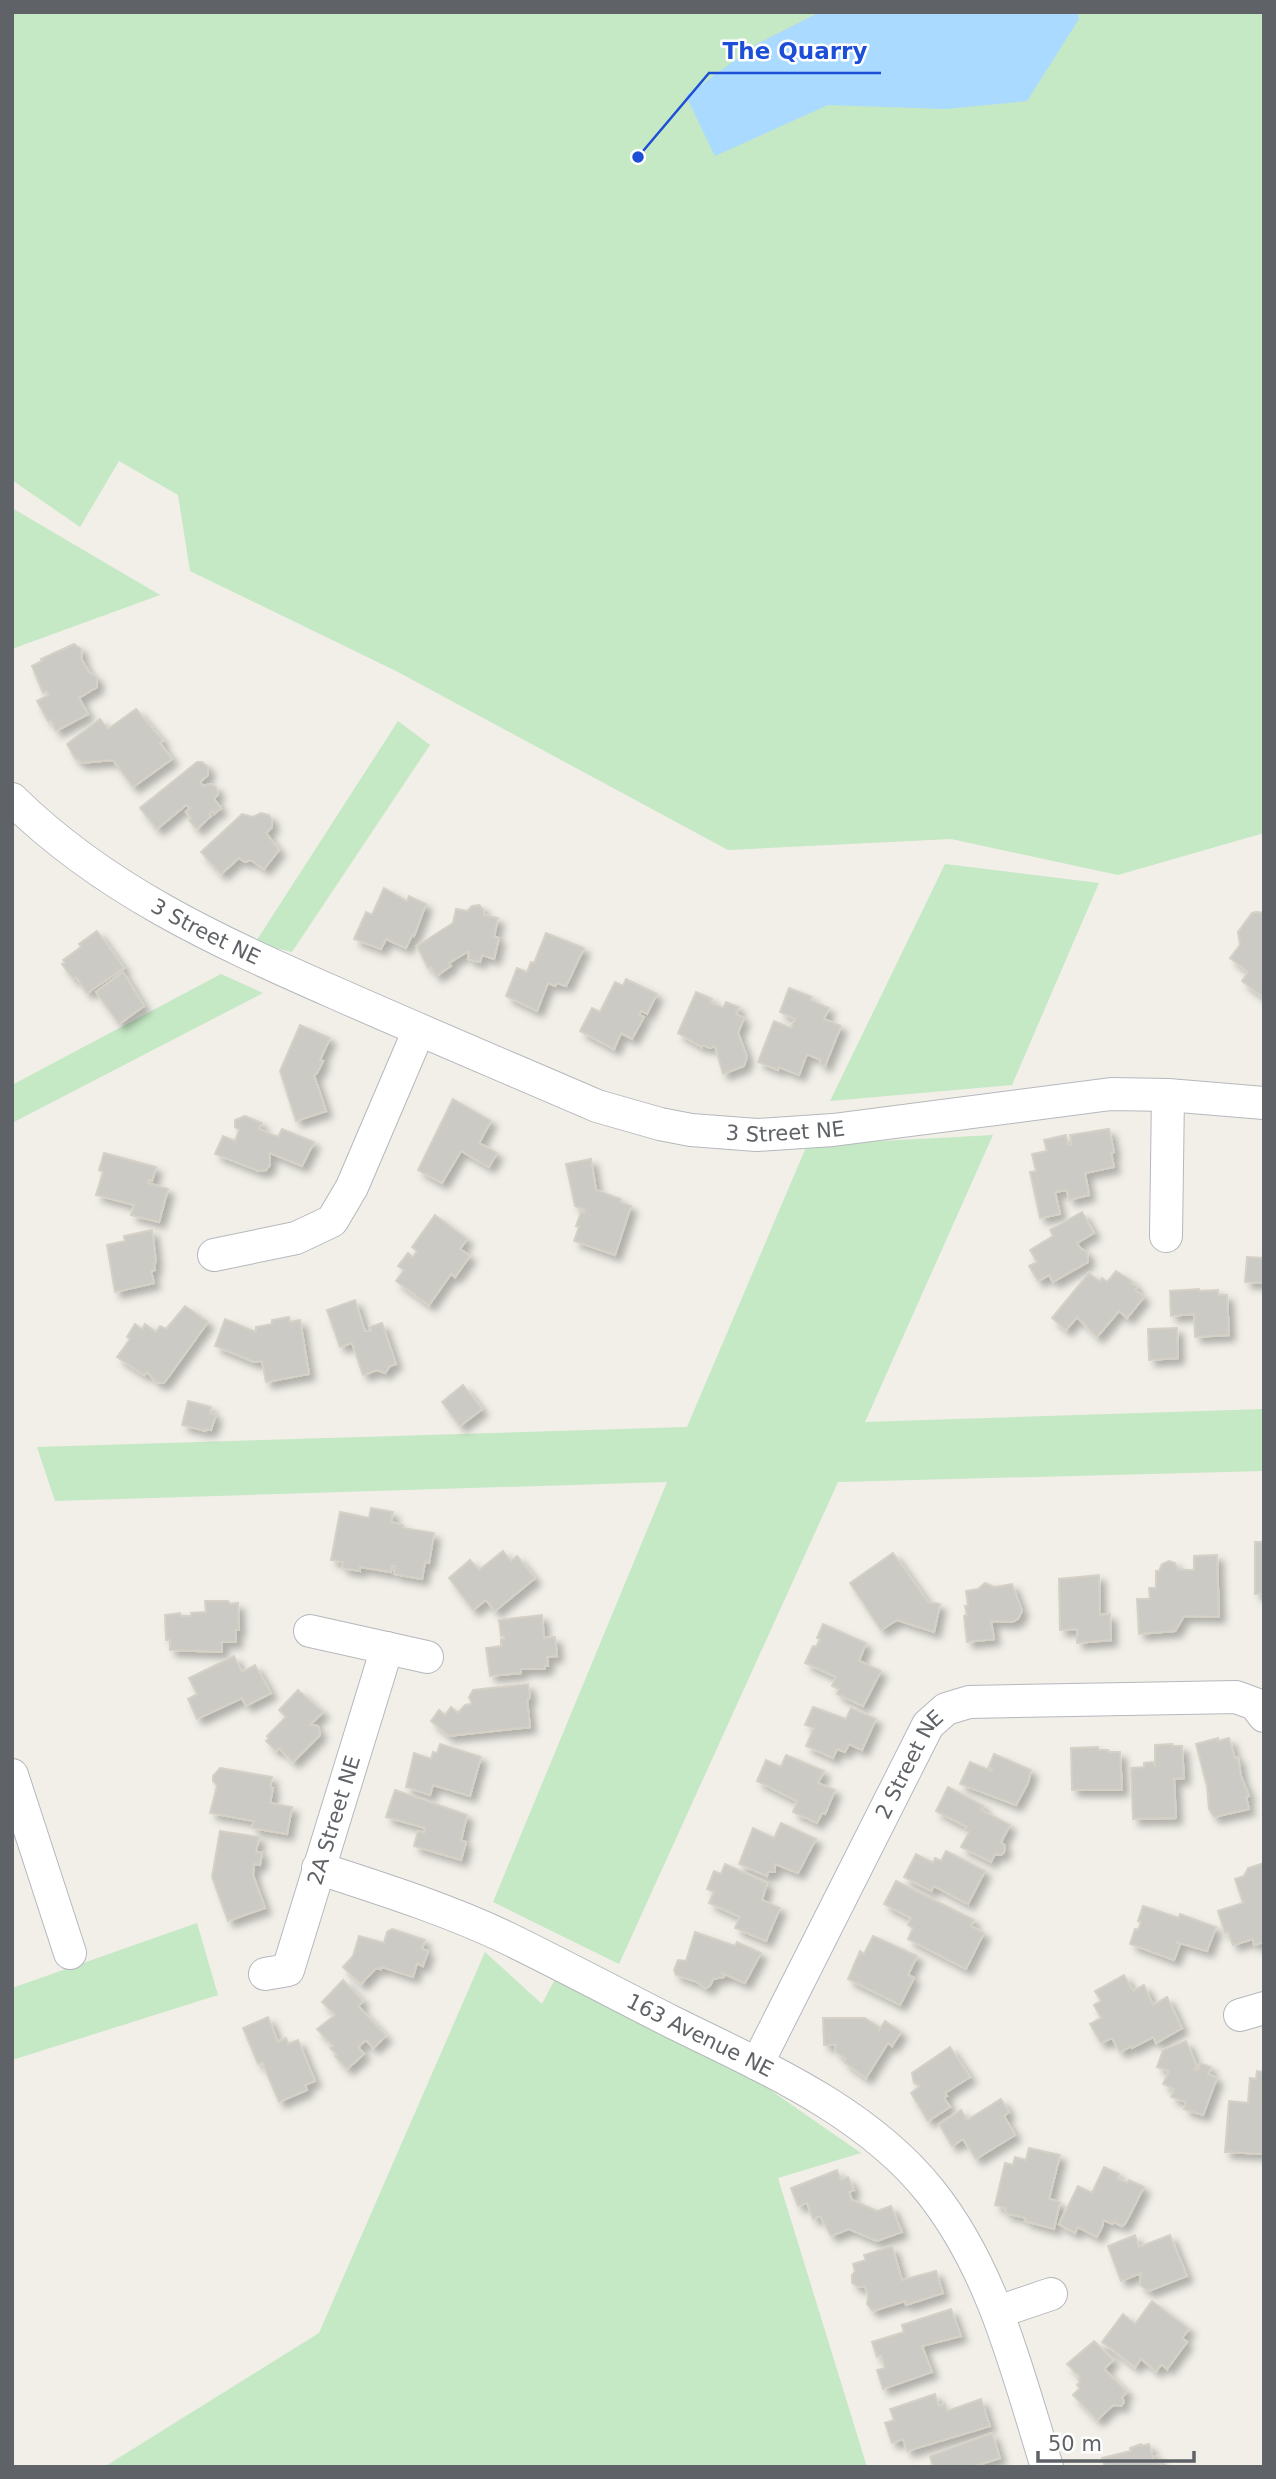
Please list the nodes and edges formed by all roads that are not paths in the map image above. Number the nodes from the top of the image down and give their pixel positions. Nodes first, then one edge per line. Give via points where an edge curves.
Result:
1 (12, 799) edge
2 (419, 1030) junction
3 (1168, 1095) junction
4 (1264, 1103) edge
5 (1166, 1236) dead end
6 (214, 1255) dead end
7 (310, 1631) dead end
8 (387, 1648) junction
9 (427, 1657) dead end
10 (1259, 1710) edge
11 (12, 1774) edge
12 (318, 1868) junction
13 (70, 1953) dead end
14 (265, 1974) dead end
15 (757, 2064) junction
16 (1051, 2294) dead end
17 (998, 2312) junction
18 (1047, 2467) edge

1 - 2 street, 3 Street NE via 120,886 231,947
2 - 3 street, 3 Street NE via 597,1106 711,1133 808,1133 1111,1094
2 - 6 street via 352,1187 331,1221 296,1238
3 - 4 street, 3 Street NE
3 - 5 street
7 - 8 street
8 - 9 street
8 - 12 street, 2A Street NE
10 - 15 street, 2 Street NE via 1236,1697 969,1702 946,1709 928,1725
11 - 13 street
12 - 14 street, 2A Street NE via 288,1970
12 - 15 street, 163 Avenue NE via 506,1938
15 - 17 street, 163 Avenue NE via 832,2106 910,2168 965,2243
16 - 17 street
17 - 18 street, 163 Avenue NE

